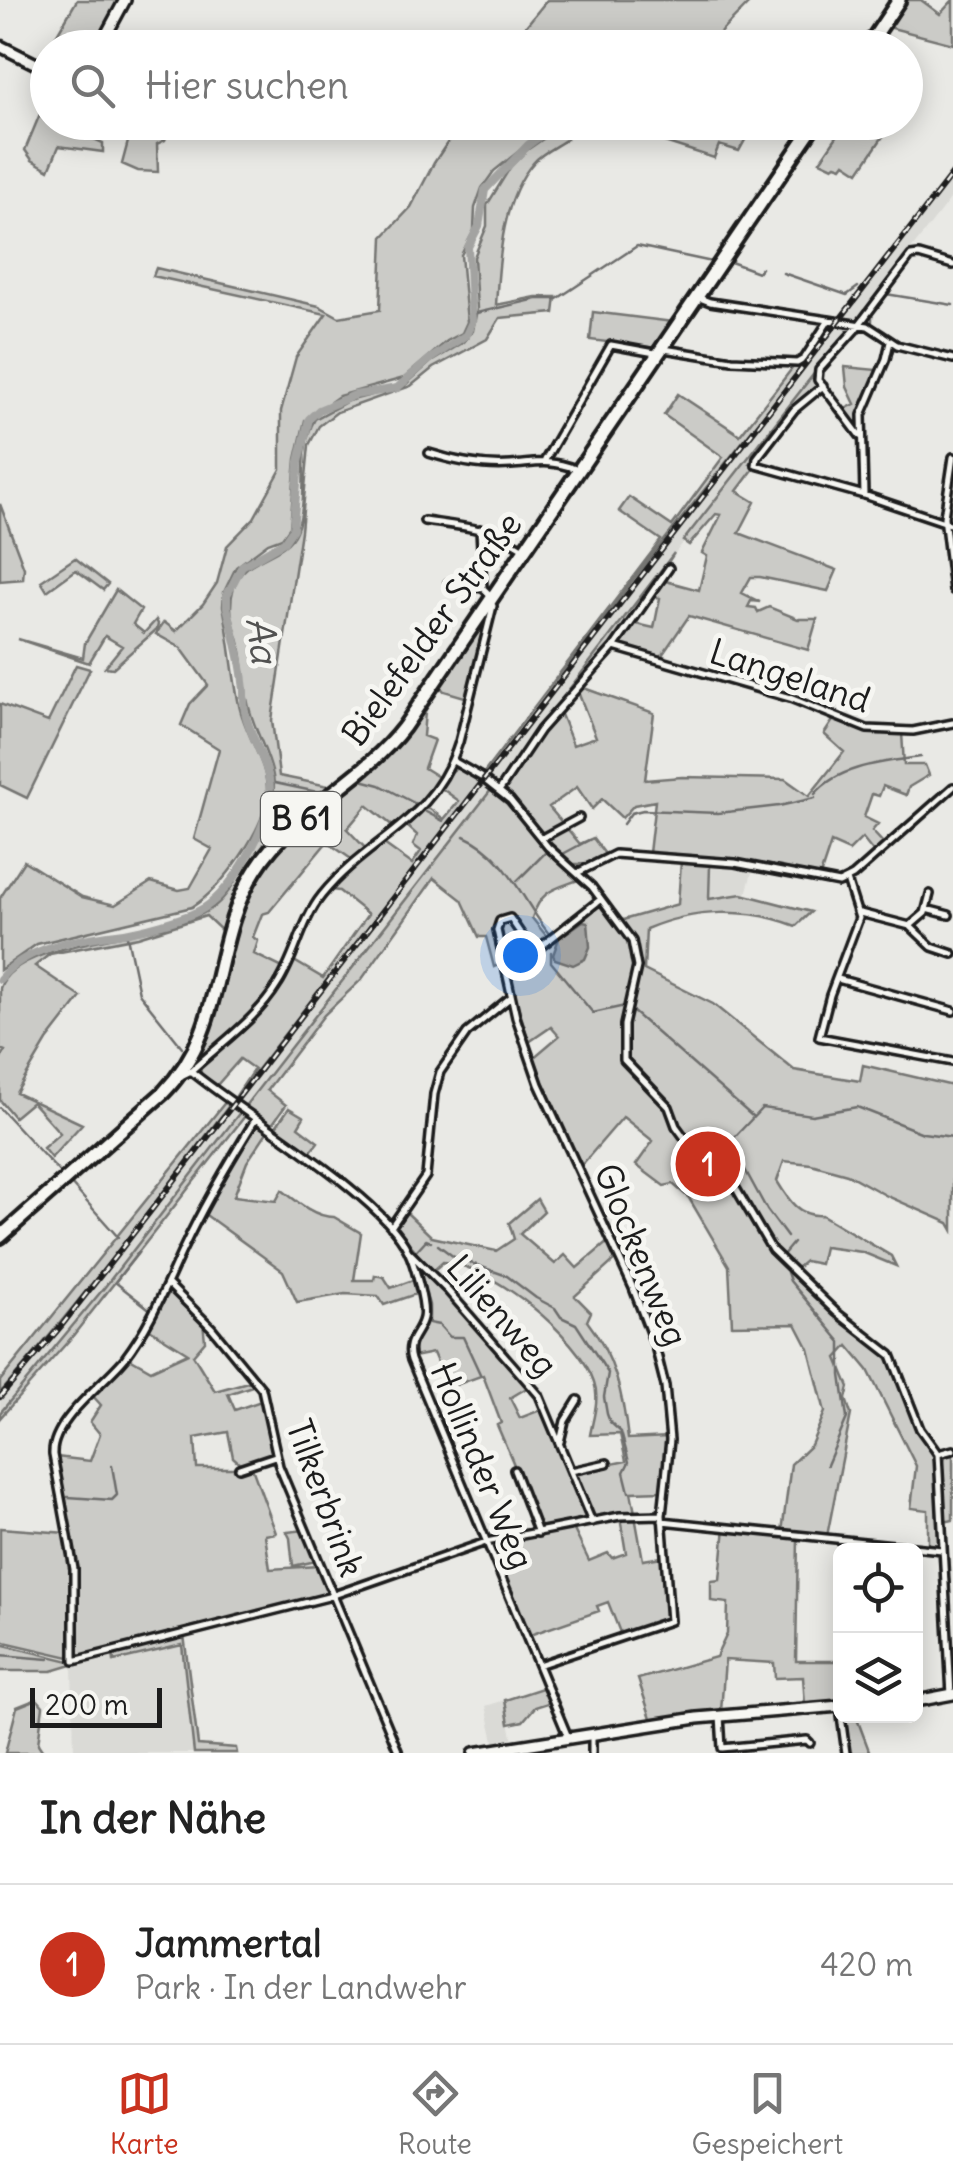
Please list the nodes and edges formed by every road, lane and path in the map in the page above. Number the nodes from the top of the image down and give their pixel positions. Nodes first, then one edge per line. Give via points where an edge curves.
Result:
1 (125, 0) edge
2 (899, 0) edge
3 (108, 30) edge
4 (879, 30) edge
5 (0, 46) edge
6 (30, 61) edge
7 (804, 140) edge
8 (953, 265) edge
9 (697, 297) junction
10 (829, 320) junction
11 (859, 324) junction
12 (890, 342) junction
13 (659, 351) junction
14 (953, 359) edge
15 (823, 386) junction
16 (860, 436) junction
17 (429, 453) dead end
18 (953, 457) edge
19 (546, 460) junction
20 (578, 470) junction
21 (864, 495) junction
22 (424, 521) dead end
23 (944, 524) junction
24 (953, 524) edge
25 (480, 530) junction
26 (524, 549) junction
27 (669, 568) dead end
28 (448, 584) dead end
29 (953, 590) edge
30 (488, 595) junction
31 (614, 647) junction
32 (953, 723) edge
33 (453, 761) junction
34 (953, 786) edge
35 (499, 790) junction
36 (579, 818) dead end
37 (541, 839) junction
38 (577, 873) junction
39 (847, 880) junction
40 (930, 894) dead end
41 (601, 900) junction
42 (926, 909) junction
43 (858, 912) junction
44 (949, 915) dead end
45 (910, 926) junction
46 (953, 954) edge
47 (838, 979) junction
48 (511, 997) junction
49 (501, 1005) junction
50 (953, 1011) edge
51 (516, 1018) junction
52 (953, 1062) edge
53 (191, 1071) junction
54 (178, 1076) junction
55 (254, 1120) junction
56 (391, 1227) junction
57 (0, 1237) edge
58 (408, 1252) junction
59 (168, 1284) junction
60 (578, 1400) dead end
61 (550, 1420) junction
62 (565, 1421) junction
63 (560, 1442) junction
64 (953, 1450) edge
65 (938, 1454) junction
66 (276, 1456) junction
67 (607, 1463) dead end
68 (240, 1468) dead end
69 (514, 1470) dead end
70 (571, 1471) junction
71 (662, 1518) junction
72 (592, 1522) junction
73 (538, 1533) junction
74 (486, 1542) junction
75 (943, 1550) junction
76 (953, 1580) edge
77 (944, 1581) junction
78 (333, 1595) junction
79 (538, 1666) junction
80 (952, 1694) edge
81 (923, 1699) edge
82 (833, 1707) edge
83 (720, 1716) junction
84 (842, 1723) edge
85 (592, 1734) junction
86 (568, 1738) junction
87 (810, 1742) dead end
88 (723, 1751) edge
89 (399, 1753) edge
90 (474, 1753) edge
91 (592, 1753) edge
92 (846, 1753) edge

1 - 3 main road
2 - 4 main road
5 - 6 main road
7 - 9 main road, Bielefelder Straße / B 61
8 - 11 street via 911,256
9 - 10 street
9 - 13 main road, Bielefelder Straße / B 61
10 - 11 street
10 - 13 street via 797,364
11 - 12 street
11 - 15 street via 819,370
12 - 14 street
12 - 16 street via 863,407
13 - 19 street via 611,344
13 - 20 main road, Bielefelder Straße / B 61
15 - 16 street
15 - 21 street via 794,410 755,464
16 - 21 street
17 - 19 street via 506,465
18 - 23 street
19 - 20 street
20 - 26 main road, Bielefelder Straße / B 61
21 - 23 street
22 - 25 street
23 - 24 street
23 - 29 street
25 - 26 street
25 - 30 street
26 - 30 main road, Bielefelder Straße / B 61
27 - 31 street
28 - 30 street
30 - 33 street via 492,606
30 - 54 main road, Bielefelder Straße / B 61 via 395,739 285,832 255,870 231,923 207,1023
31 - 32 street, Langeland via 790,698 867,729 912,731
31 - 35 street via 540,730
33 - 35 street
33 - 53 street via 425,805 324,892 269,998
34 - 39 street
35 - 37 street
36 - 37 street
37 - 38 street
38 - 39 street via 615,854
38 - 41 street
39 - 43 street
40 - 42 street
41 - 48 street, Glockenweg via 539,948 529,946 513,920 500,921
41 - 65 street via 637,954 624,1060 669,1107 687,1141 724,1168 772,1250 891,1355 920,1430
42 - 44 street
42 - 45 street
43 - 45 street
43 - 47 street
45 - 46 street via 932,947
47 - 50 street
47 - 52 street via 820,1037
48 - 49 street
48 - 51 street, Glockenweg
49 - 51 street, Glockenweg
49 - 56 street via 467,1034 440,1072 426,1176
51 - 71 street, Glockenweg via 655,1346 670,1440
53 - 54 street
53 - 55 street, Hollinder Weg
54 - 57 main road, Bielefelder Straße / B 61
55 - 56 street, Hollinder Weg
55 - 59 street
56 - 58 street, Hollinder Weg
58 - 61 street, Lilienweg via 531,1384
58 - 74 street, Hollinder Weg via 423,1310 408,1352
59 - 66 street, Tilkerbrink via 261,1386
59 - 78 street via 132,1348 54,1440 74,1569 74,1660
60 - 62 street, Lilienweg
61 - 62 street, Lilienweg
61 - 63 street, Lilienweg
62 - 63 street, Lilienweg
63 - 70 street, Lilienweg
64 - 65 street
65 - 75 street
66 - 68 street
66 - 78 street, Tilkerbrink
67 - 70 street
69 - 73 street
70 - 72 street, Lilienweg
71 - 72 street
71 - 75 street
71 - 79 street, Glockenweg via 670,1622
72 - 73 street
73 - 74 street
74 - 78 street
74 - 79 street, Hollinder Weg
75 - 77 street
76 - 77 street
77 - 80 street
78 - 89 street, Tilkerbrink
79 - 86 street, Hollinder Weg
80 - 81 main road
82 - 83 main road
83 - 85 main road
83 - 88 street
84 - 92 street
85 - 86 main road
85 - 91 street
86 - 90 main road
87 - 88 street

